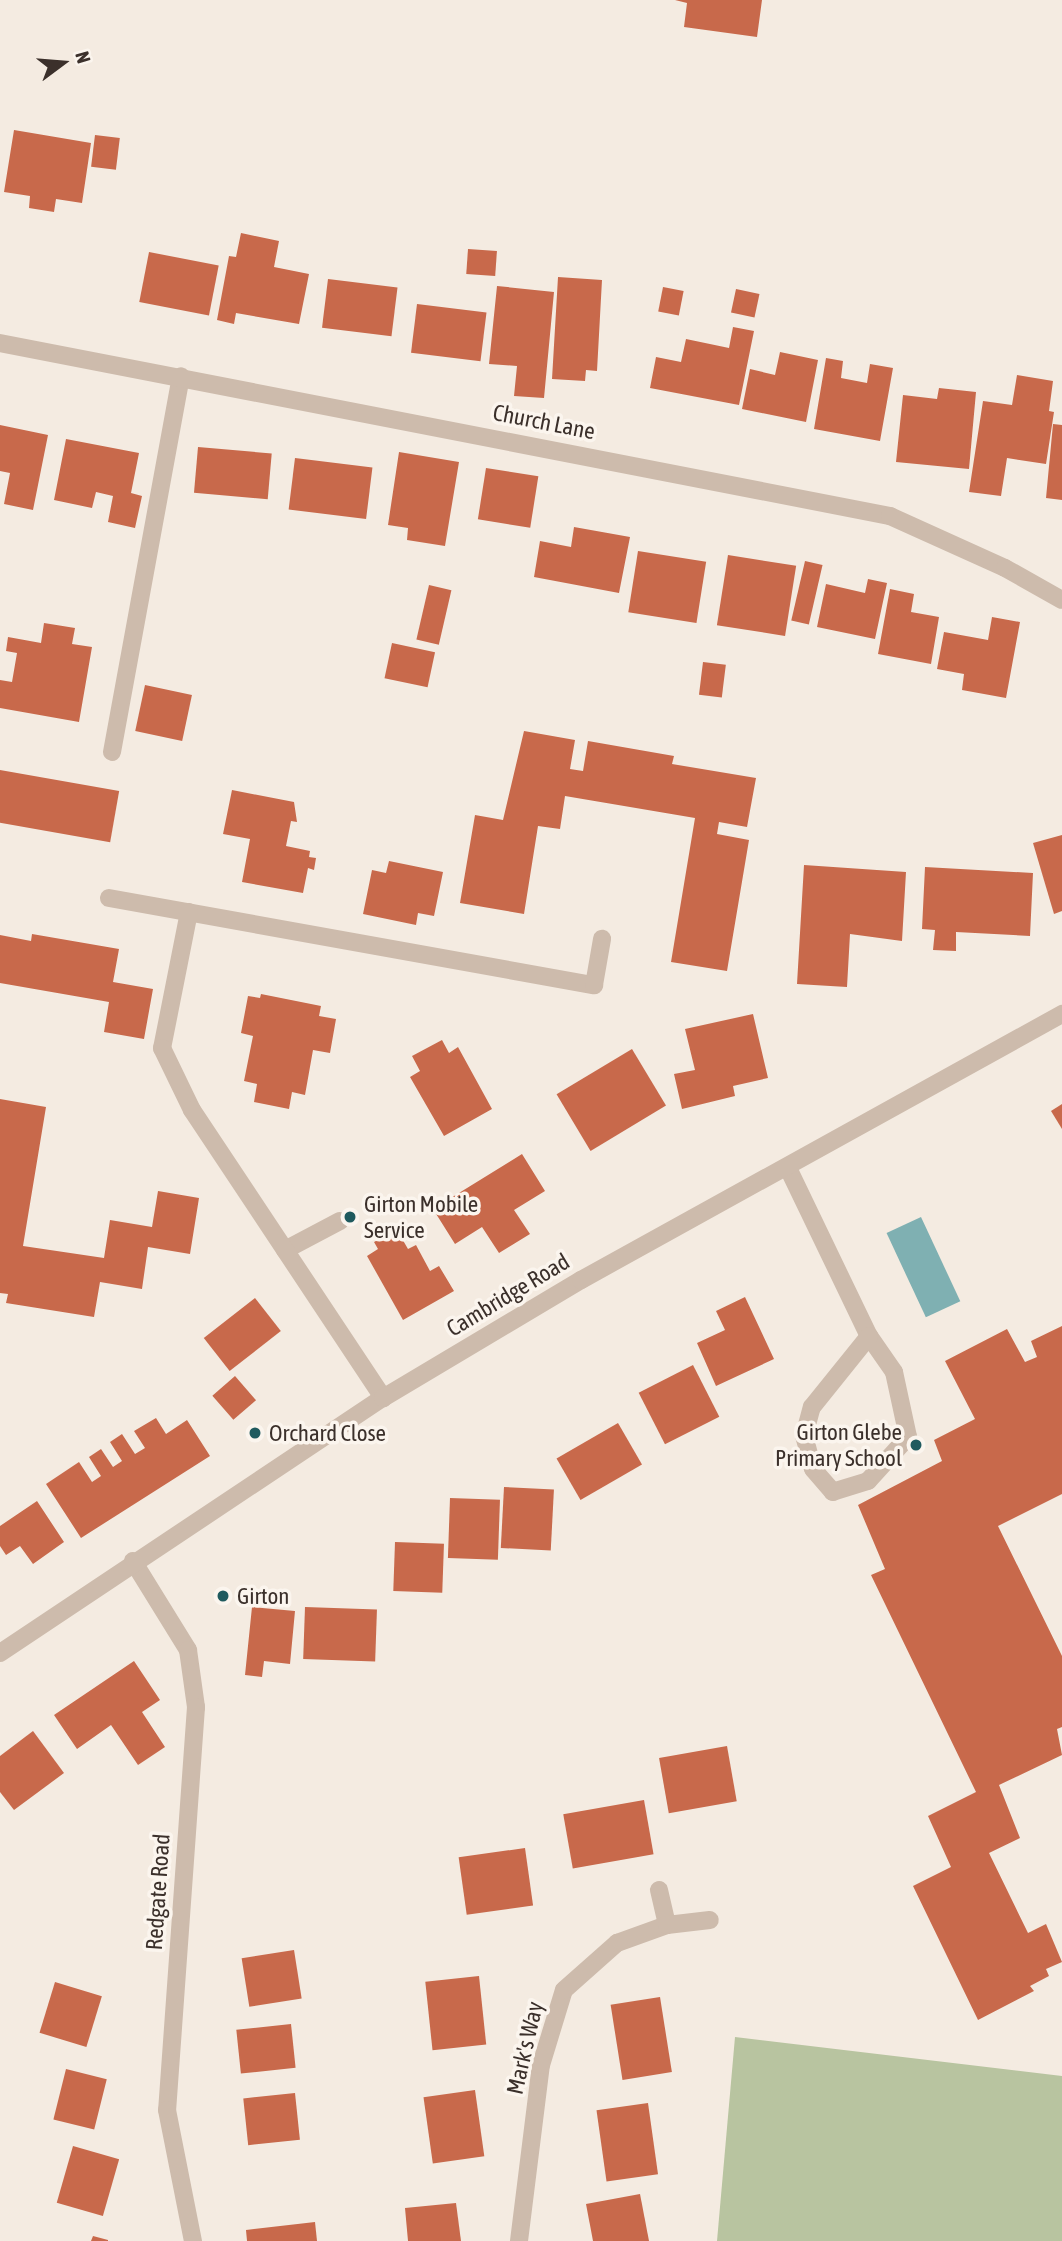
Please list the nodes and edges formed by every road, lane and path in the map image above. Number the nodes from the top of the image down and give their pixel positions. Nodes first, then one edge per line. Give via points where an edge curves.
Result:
1 (0, 343) edge
2 (181, 376) junction
3 (1062, 600) edge
4 (112, 752) dead end
5 (109, 898) dead end
6 (189, 912) junction
7 (601, 939) dead end
8 (1062, 1014) edge
9 (788, 1168) junction
10 (340, 1222) dead end
11 (285, 1250) junction
12 (869, 1336) junction
13 (383, 1398) junction
14 (133, 1561) junction
15 (0, 1653) edge
16 (659, 1890) dead end
17 (710, 1920) dead end
18 (667, 1925) junction
19 (193, 2241) edge
20 (519, 2241) edge

1 - 2 street, Church Lane
2 - 3 street, Church Lane via 890,516 1005,568
2 - 4 street
5 - 6 street
6 - 7 street via 594,985
6 - 11 street via 162,1048 192,1111
8 - 9 street, Cambridge Road
9 - 12 street
9 - 13 street, Cambridge Road via 581,1280
10 - 11 street
11 - 13 street
12 - 12 street via 812,1407 804,1436 813,1469 833,1492 868,1481 908,1437 894,1372
13 - 14 street, Cambridge Road
14 - 15 street, Cambridge Road
14 - 19 street, Redgate Road via 188,1650 196,1707 167,2110
16 - 18 street
17 - 18 street, Mark's Way
18 - 20 street, Mark's Way via 617,1943 564,1990 541,2065

